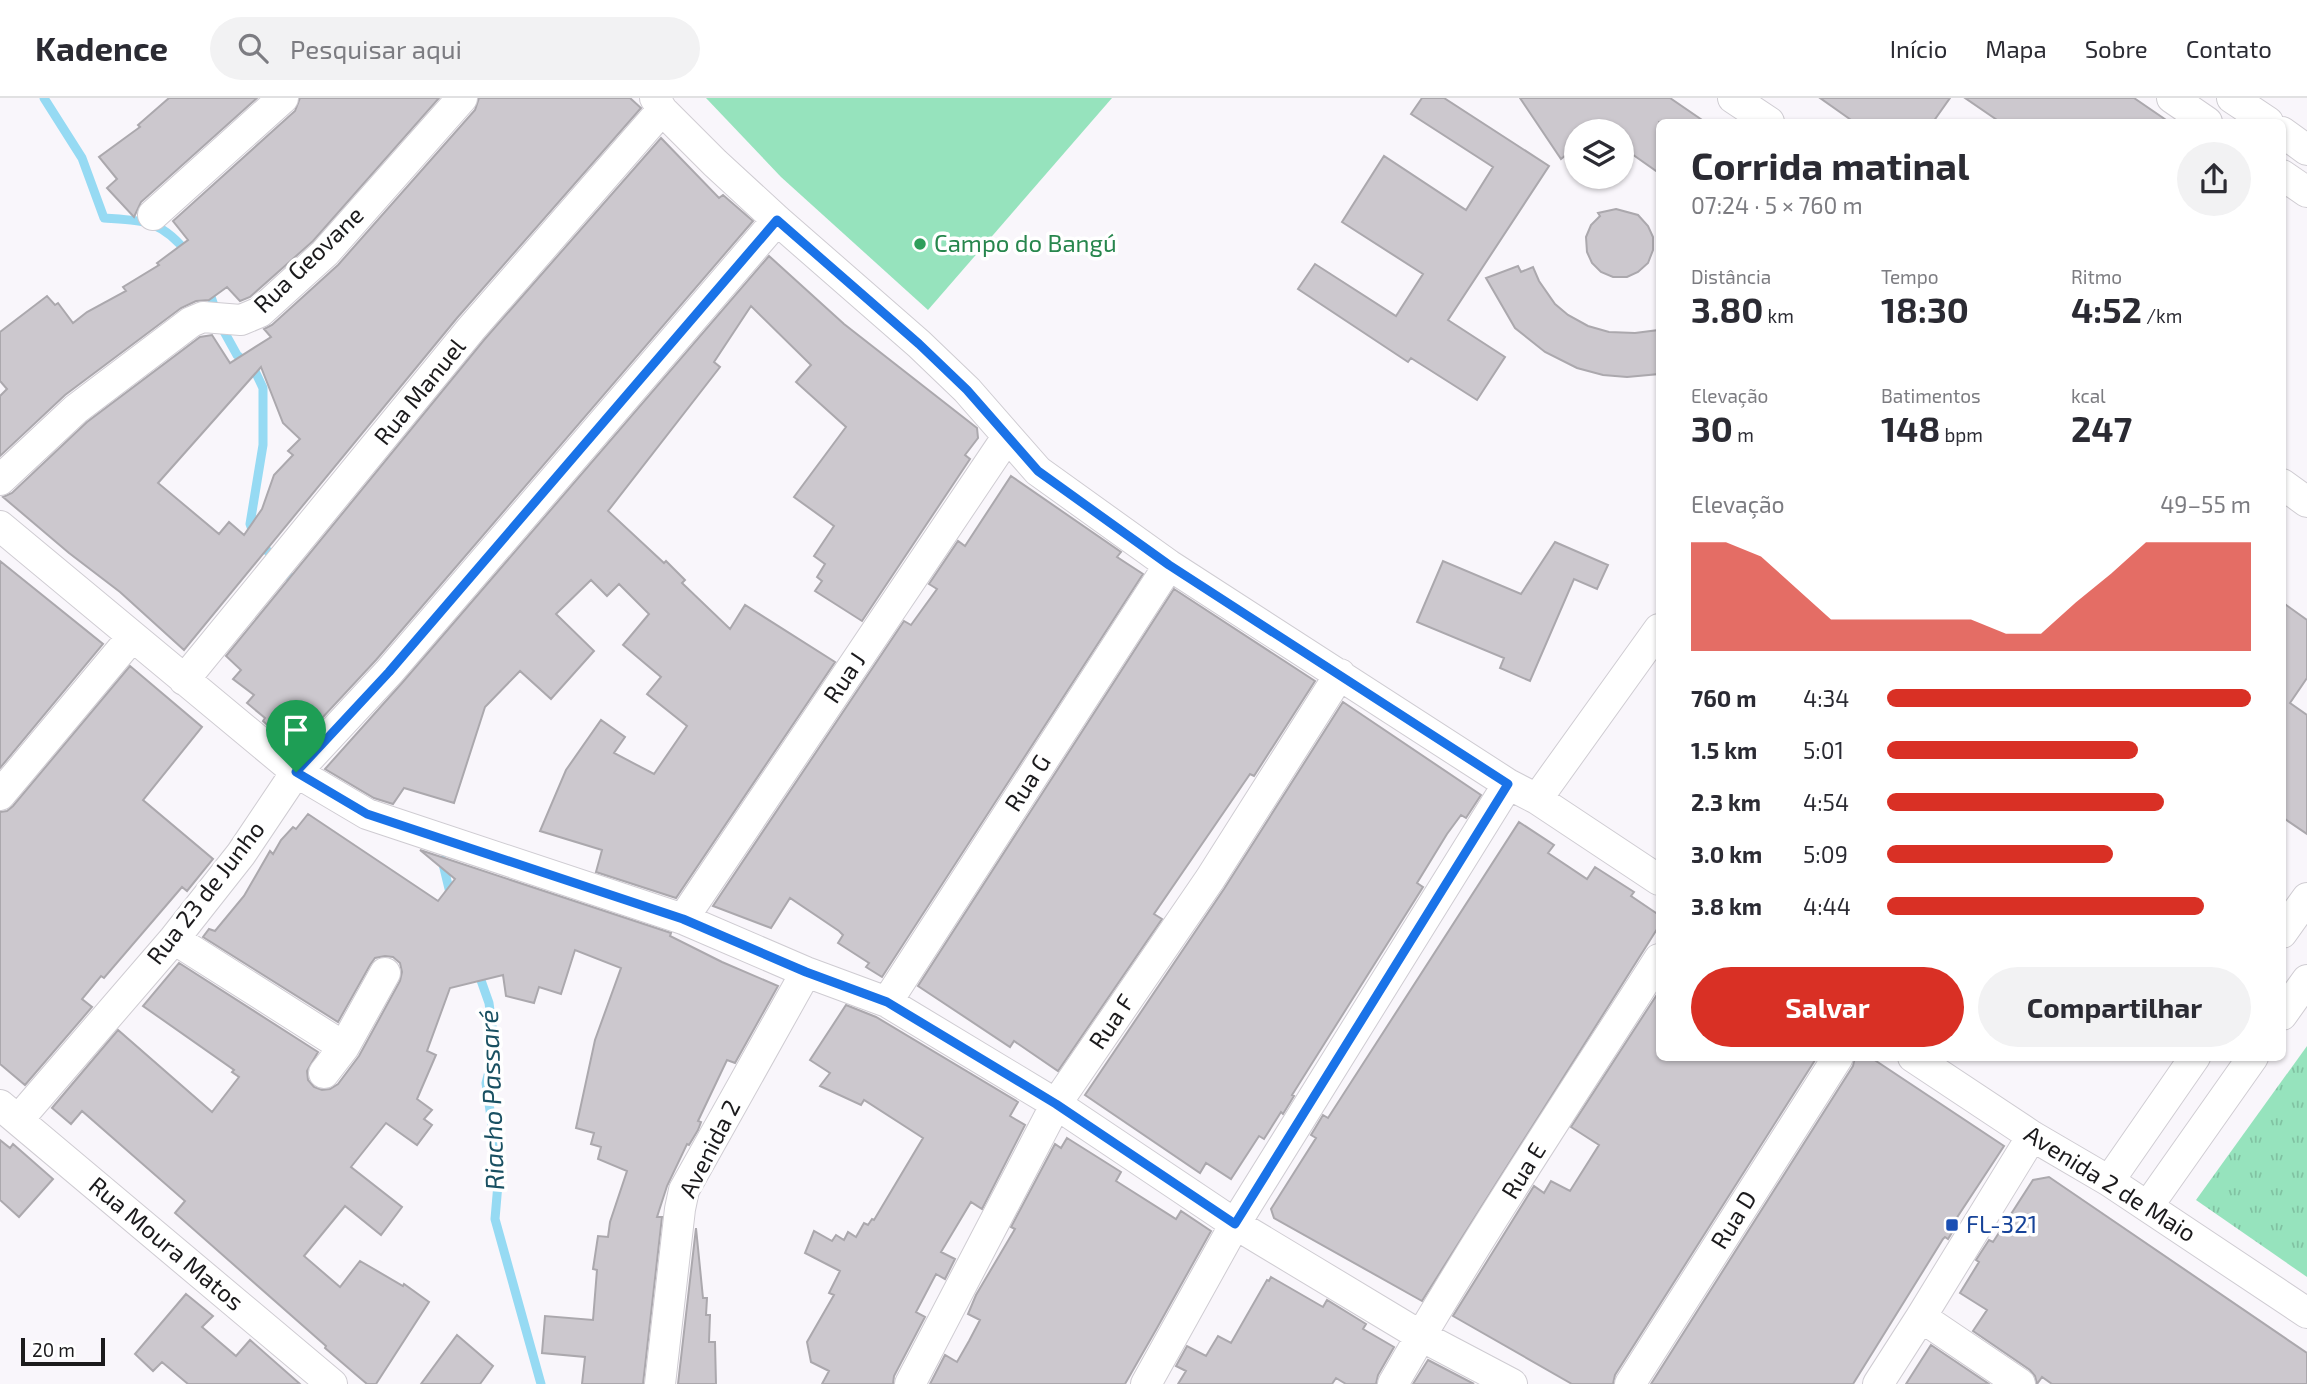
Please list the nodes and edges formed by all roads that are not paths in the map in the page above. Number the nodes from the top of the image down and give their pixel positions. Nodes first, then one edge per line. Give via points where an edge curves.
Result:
1 (283, 98) edge
2 (462, 98) edge
3 (1733, 98) edge
4 (2172, 98) edge
5 (2232, 98) edge
6 (659, 104) edge
7 (1764, 119) edge
8 (2203, 119) edge
9 (2264, 119) edge
10 (2286, 135) edge
11 (2307, 150) edge
12 (2286, 178) edge
13 (2307, 192) edge
14 (153, 215) dead end
15 (777, 220) junction
16 (1007, 437) junction
17 (0, 480) edge
18 (2286, 487) edge
19 (2307, 502) edge
20 (0, 526) edge
21 (1169, 565) junction
22 (1656, 633) edge
23 (132, 638) junction
24 (1339, 674) junction
25 (184, 680) junction
26 (296, 772) junction
27 (1508, 784) junction
28 (0, 795) edge
29 (1537, 799) junction
30 (1656, 878) edge
31 (2307, 898) edge
32 (683, 919) junction
33 (2286, 927) edge
34 (174, 939) junction
35 (1656, 965) edge
36 (806, 972) junction
37 (385, 974) dead end
38 (887, 1002) junction
39 (344, 1046) junction
40 (1835, 1061) edge
41 (1919, 1061) edge
42 (2192, 1061) edge
43 (2250, 1061) edge
44 (324, 1073) dead end
45 (2168, 1096) junction
46 (1056, 1104) junction
47 (9, 1112) edge
48 (2205, 1125) junction
49 (2032, 1136) junction
50 (2109, 1181) junction
51 (2148, 1206) junction
52 (1235, 1224) junction
53 (2307, 1313) edge
54 (1921, 1317) junction
55 (1421, 1336) junction
56 (332, 1384) edge
57 (660, 1384) edge
58 (910, 1384) edge
59 (1146, 1384) edge
60 (1393, 1384) edge
61 (1512, 1384) edge
62 (1630, 1384) edge
63 (1878, 1384) edge
64 (2020, 1384) edge

1 - 14 street
2 - 17 street, Rua Geovane via 309,268 260,312 250,317 191,322 76,409
3 - 7 street
4 - 8 street
5 - 9 street
6 - 15 street
6 - 25 street, Rua Manuel
10 - 11 street
12 - 13 street
15 - 16 street via 919,344
15 - 26 street, Rua 23 de Junho via 389,672
16 - 21 street via 1038,471
16 - 32 street, Rua J
18 - 19 street
20 - 23 street
21 - 24 street
21 - 38 street, Rua G
22 - 29 street
23 - 25 street
23 - 28 street
24 - 27 street
24 - 46 street, Rua F via 1210,879
25 - 26 street
26 - 32 street via 367,814
26 - 34 street, Rua 23 de Junho via 241,854
27 - 29 street
27 - 52 street
29 - 30 street
31 - 33 street
32 - 36 street
34 - 39 street
34 - 47 street, Rua 23 de Junho
35 - 55 street, Rua E
36 - 38 street
36 - 57 street, Avenida 2 via 684,1190
37 - 39 street
38 - 46 street
39 - 44 street
40 - 62 street, Rua D
41 - 49 street, Avenida 2 de Maio
42 - 45 street
43 - 48 street
45 - 48 street
45 - 50 street
46 - 52 street
46 - 58 street, Rua F
47 - 56 street, Rua Moura Matos
48 - 51 street
49 - 50 street, Avenida 2 de Maio
49 - 54 street
50 - 51 street, Avenida 2 de Maio
51 - 53 street, Avenida 2 de Maio
52 - 55 street
52 - 59 street
54 - 63 street
54 - 64 street
55 - 60 street, Rua E
55 - 61 street

